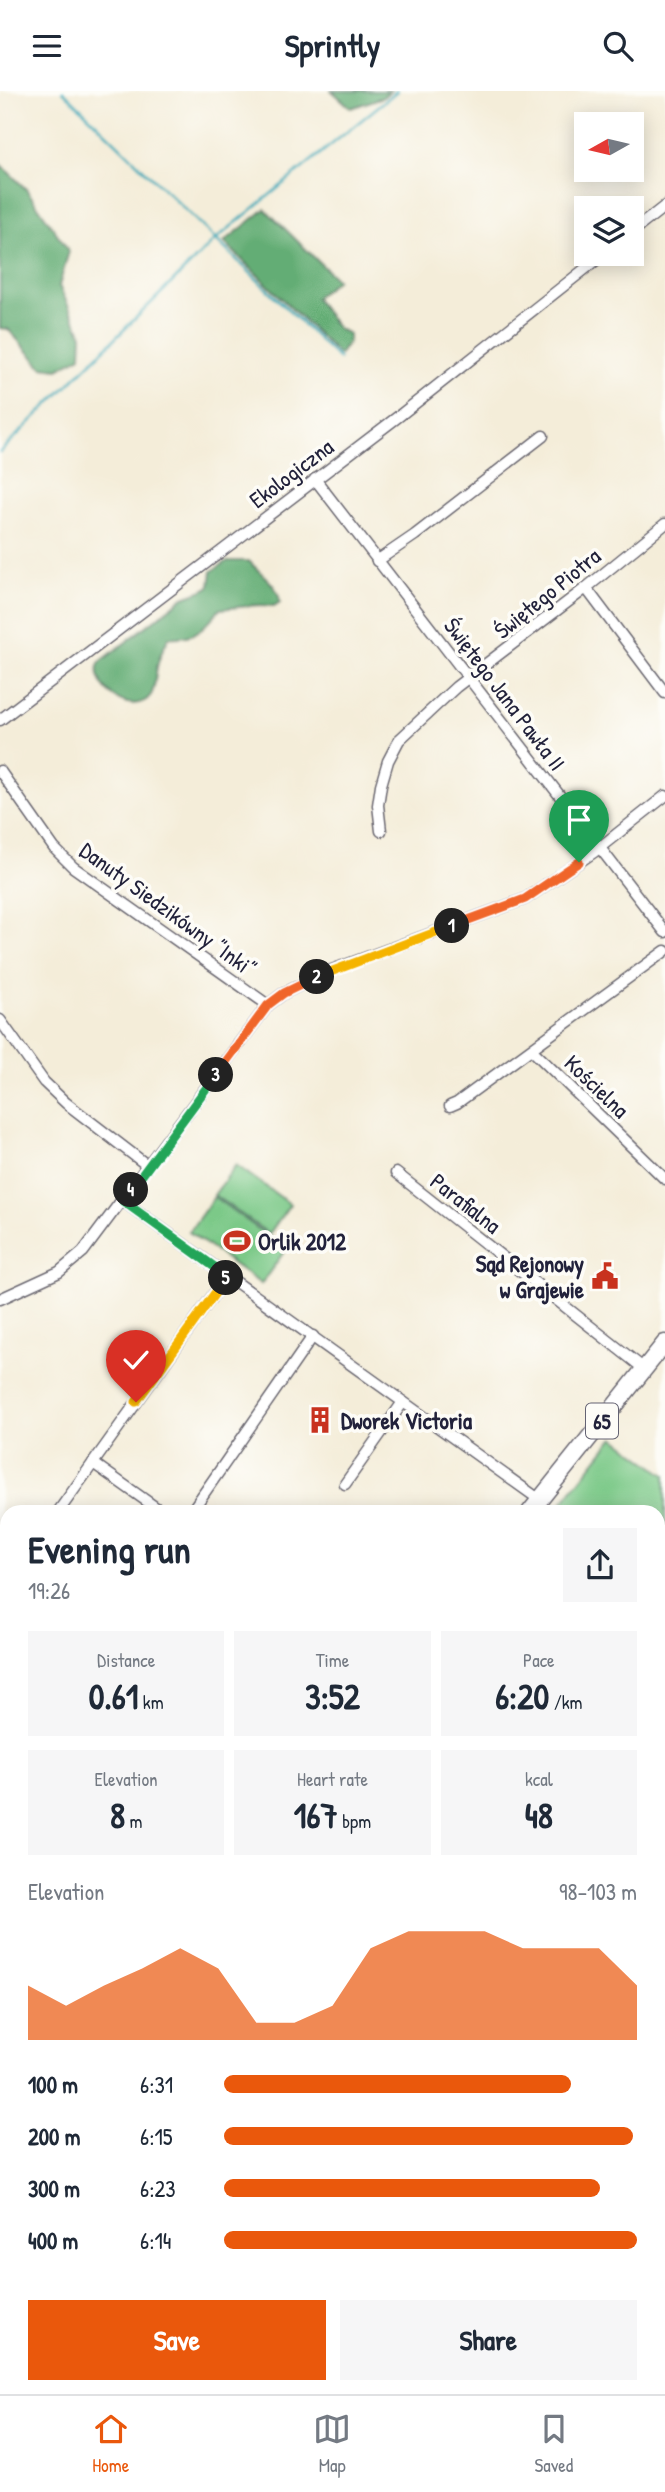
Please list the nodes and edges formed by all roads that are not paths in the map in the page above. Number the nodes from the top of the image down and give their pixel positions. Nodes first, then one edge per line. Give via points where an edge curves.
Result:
1 (665, 206) edge
2 (644, 223) edge
3 (589, 266) edge
4 (543, 436) dead end
5 (315, 479) junction
6 (665, 524) edge
7 (377, 561) junction
8 (586, 588) junction
9 (469, 678) junction
10 (665, 693) edge
11 (0, 720) edge
12 (0, 771) edge
13 (665, 796) edge
14 (381, 831) dead end
15 (598, 848) junction
16 (665, 932) edge
17 (665, 951) edge
18 (268, 1005) junction
19 (0, 1020) edge
20 (532, 1050) junction
21 (450, 1106) dead end
22 (148, 1165) junction
23 (396, 1173) dead end
24 (665, 1179) edge
25 (123, 1201) junction
26 (227, 1276) junction
27 (0, 1299) edge
28 (313, 1336) junction
29 (665, 1343) edge
30 (643, 1369) junction
31 (403, 1402) junction
32 (93, 1463) junction
33 (345, 1483) dead end
34 (63, 1505) edge
35 (152, 1505) edge
36 (196, 1505) edge
37 (534, 1505) edge
38 (536, 1505) edge

1 - 2 street
3 - 5 street, Ekologiczna
4 - 7 street
5 - 7 street, Świętego Jana Pawła II
5 - 11 street, Ekologiczna
6 - 8 street, Świętego Piotra
7 - 9 street, Świętego Jana Pawła II
8 - 9 street, Świętego Piotra
8 - 10 street
9 - 14 street, Świętego Piotra via 396,744 379,795
9 - 15 street, Świętego Jana Pawła II
12 - 18 street, Danuty Siedzikówny ”Inki” via 54,848 73,867
13 - 15 street
15 - 16 street, Świętego Jana Pawła II
15 - 18 street via 525,899 329,971
17 - 20 street, Kościelna
18 - 22 street
19 - 22 street via 66,1104
20 - 21 street, Kościelna
20 - 24 street, Kościelna
22 - 25 street
23 - 30 street, Parafialna
25 - 26 street
25 - 27 street via 68,1266
26 - 28 street
26 - 32 street
28 - 31 street
28 - 36 street
29 - 30 main road, 65
30 - 38 main road, 65
31 - 33 street
31 - 37 street
32 - 34 street
32 - 35 street

